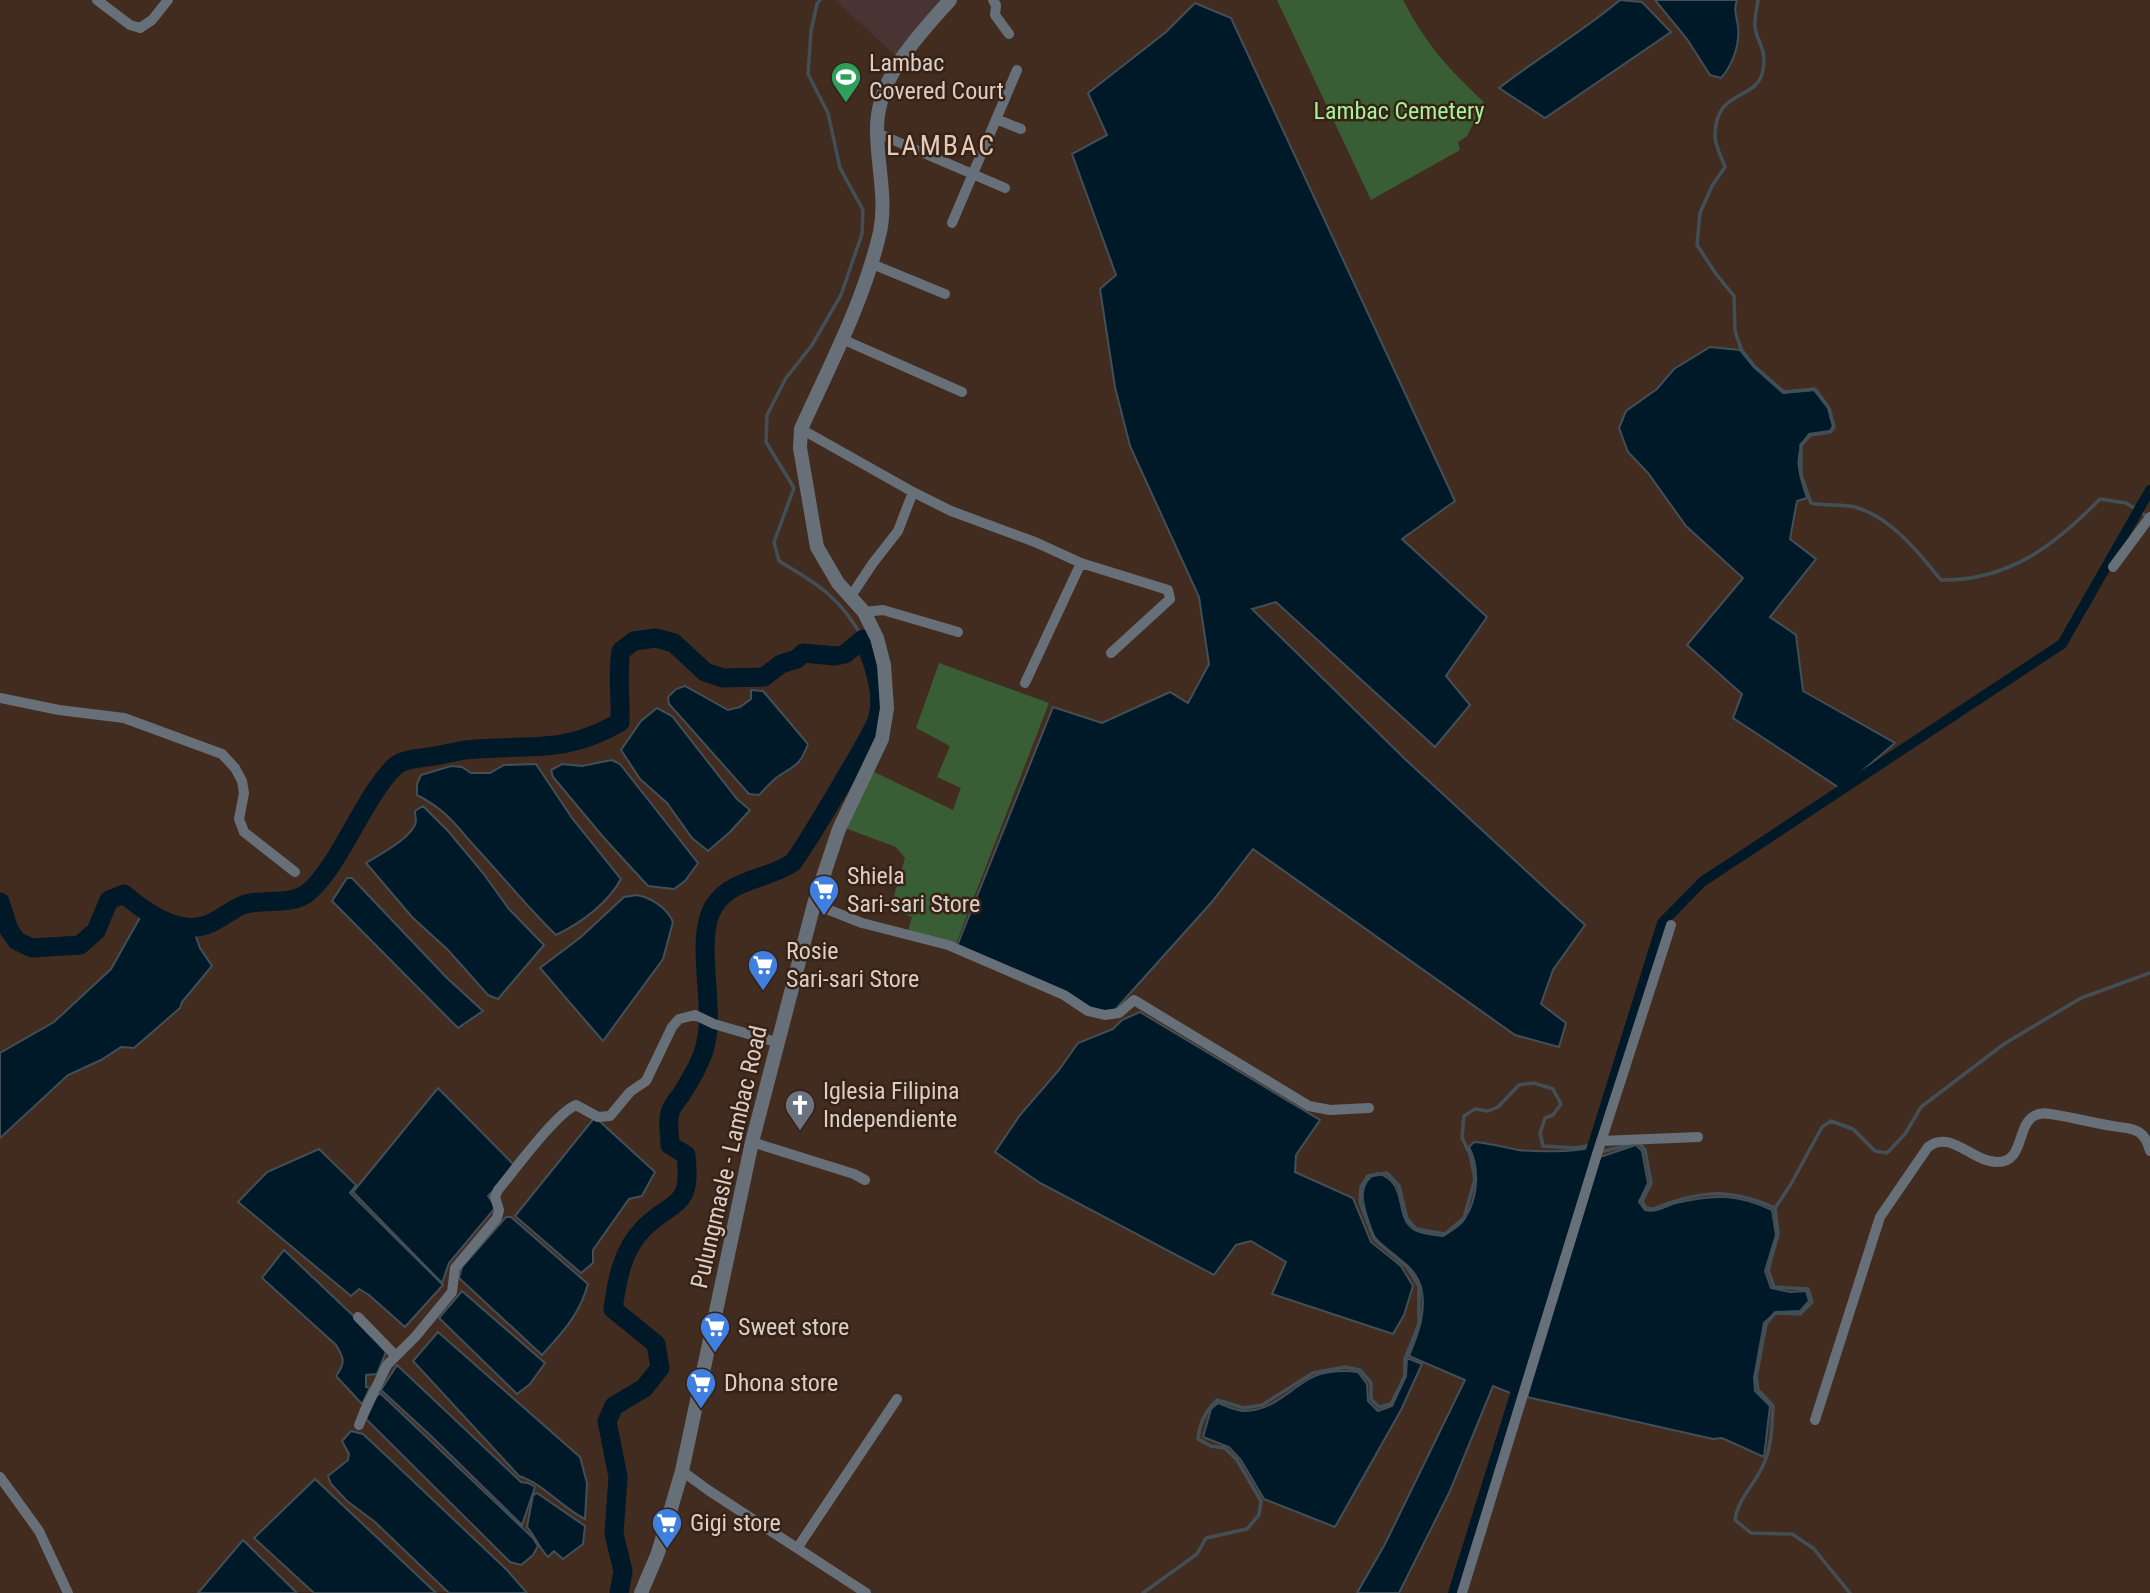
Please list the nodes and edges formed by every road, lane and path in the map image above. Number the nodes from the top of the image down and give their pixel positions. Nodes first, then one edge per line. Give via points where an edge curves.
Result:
1 (97, 0) edge
2 (167, 0) edge
3 (950, 0) edge
4 (993, 0) edge
5 (1009, 34) dead end
6 (1017, 71) dead end
7 (996, 119) junction
8 (1021, 129) dead end
9 (877, 133) junction
10 (972, 173) junction
11 (1005, 188) dead end
12 (952, 223) dead end
13 (872, 264) junction
14 (945, 295) dead end
15 (842, 339) junction
16 (962, 392) dead end
17 (802, 429) junction
18 (914, 492) junction
19 (2150, 517) edge
20 (1081, 563) junction
21 (2113, 567) dead end
22 (851, 596) junction
23 (864, 612) junction
24 (958, 632) dead end
25 (1111, 653) dead end
26 (1025, 683) dead end
27 (0, 698) edge
28 (295, 872) dead end
29 (814, 904) junction
30 (1671, 925) dead end
31 (776, 1042) junction
32 (1369, 1108) dead end
33 (1698, 1137) dead end
34 (752, 1142) junction
35 (1599, 1148) junction
36 (2150, 1151) edge
37 (865, 1180) dead end
38 (358, 1317) dead end
39 (396, 1356) junction
40 (897, 1399) dead end
41 (1815, 1420) dead end
42 (359, 1425) dead end
43 (682, 1471) junction
44 (0, 1477) edge
45 (798, 1547) junction
46 (68, 1593) edge
47 (640, 1593) edge
48 (866, 1593) edge
49 (1462, 1593) edge

1 - 2 street via 130,25 140,27 152,20
3 - 9 street, Pulungmasle - Lambac Road via 911,44 884,90
4 - 5 street via 995,15
6 - 7 street
7 - 8 street
7 - 10 street
9 - 10 street
9 - 13 street, Pulungmasle - Lambac Road via 883,203
10 - 11 street
10 - 12 street
13 - 14 street
13 - 15 street, Pulungmasle - Lambac Road
15 - 16 street
15 - 17 street, Pulungmasle - Lambac Road
17 - 18 street
17 - 22 street, Pulungmasle - Lambac Road via 800,448 817,547
18 - 20 street
18 - 22 street via 898,531
19 - 21 street
20 - 25 street via 1164,587 1171,595
20 - 26 street
22 - 23 street, Pulungmasle - Lambac Road
23 - 24 street via 883,610
23 - 29 street, Pulungmasle - Lambac Road via 884,665 887,708 882,739 839,829
27 - 28 street via 124,718 222,754 242,781 239,819 244,832
29 - 31 street, Pulungmasle - Lambac Road
29 - 32 street via 862,923 959,950 1088,1010 1119,1013 1134,1000 1309,1106
30 - 35 street
31 - 34 street, Pulungmasle - Lambac Road
31 - 39 street via 695,1015 679,1019 646,1081 630,1091 610,1116 598,1117 573,1106 496,1193 497,1218 455,1268 452,1292
33 - 35 street
34 - 37 street
34 - 43 street, Pulungmasle - Lambac Road
35 - 49 street
36 - 41 street via 2146,1140 2133,1129 2049,1113 2039,1113 2026,1123 2014,1156 2006,1161 1989,1161 1939,1140 1928,1147 1880,1217
38 - 39 street
39 - 42 street via 377,1382
40 - 45 street
43 - 45 street
43 - 47 street, Pulungmasle - Lambac Road via 658,1553
44 - 46 street via 39,1531
45 - 48 street

